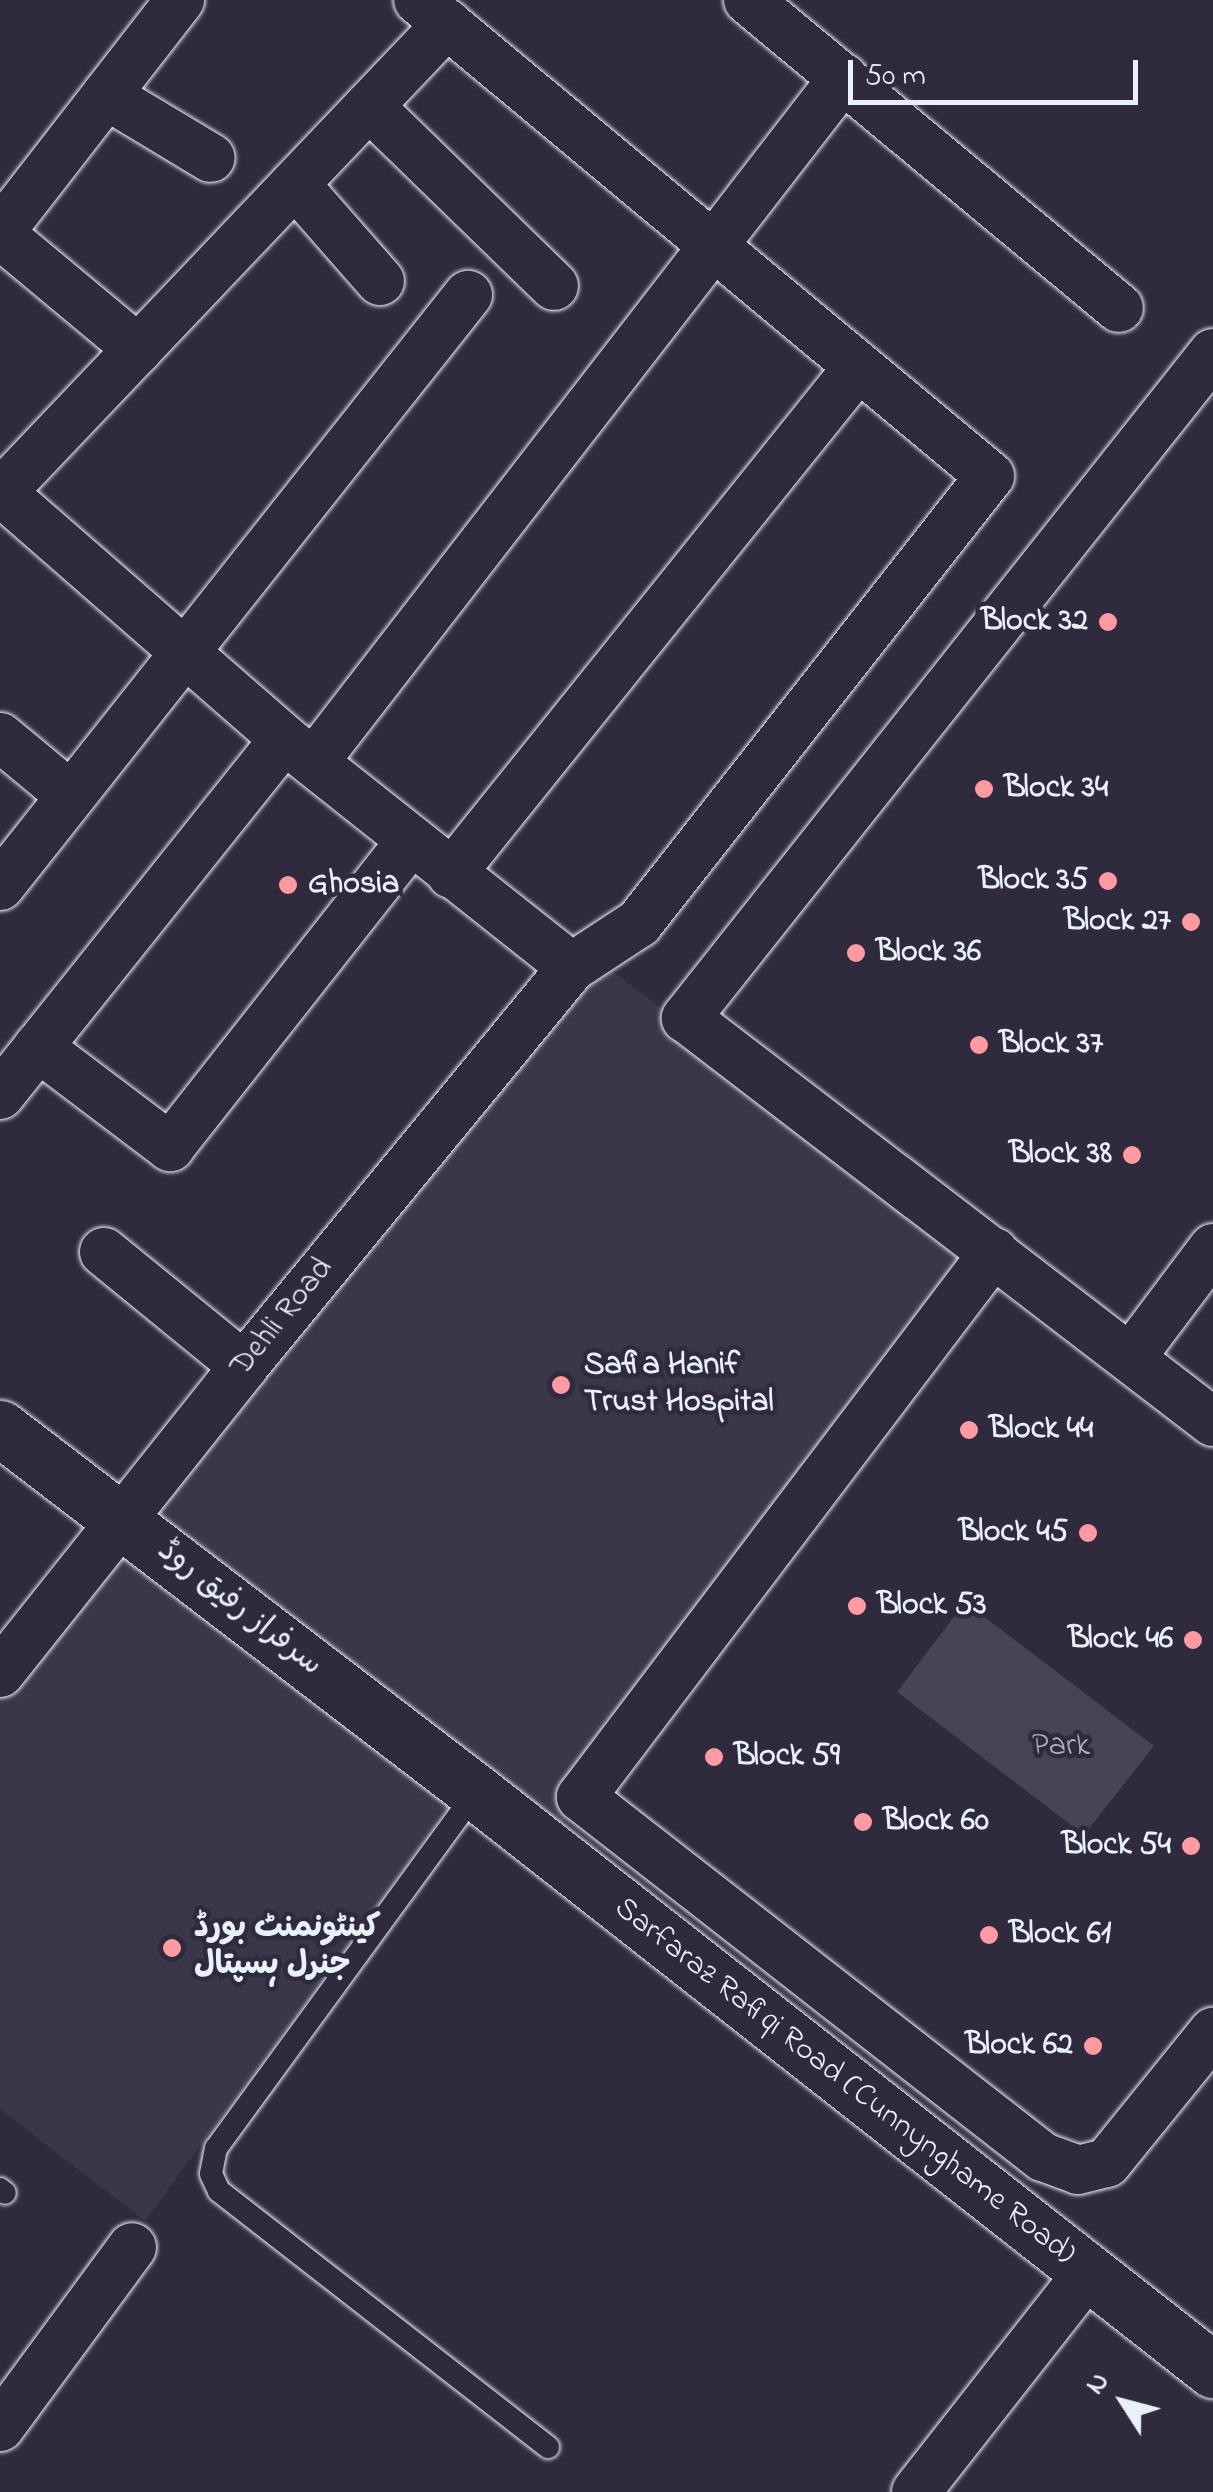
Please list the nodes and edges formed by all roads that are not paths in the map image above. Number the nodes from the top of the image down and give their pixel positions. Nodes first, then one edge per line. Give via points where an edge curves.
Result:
1 (180, 0) edge
2 (748, 0) edge
3 (432, 12) edge
4 (843, 78) junction
5 (106, 95) junction
6 (369, 106) junction
7 (211, 158) dead end
8 (295, 184) junction
9 (0, 233) edge
10 (713, 246) junction
11 (380, 282) dead end
12 (554, 286) dead end
13 (468, 295) dead end
14 (1120, 308) dead end
15 (138, 350) junction
16 (1213, 353) edge
17 (858, 367) junction
18 (0, 492) edge
19 (185, 652) junction
20 (0, 737) edge
21 (299, 750) junction
22 (71, 796) junction
23 (411, 841) junction
24 (451, 874) junction
25 (0, 886) edge
26 (572, 967) junction
27 (38, 1047) junction
28 (0, 1095) edge
29 (1213, 1248) edge
30 (104, 1252) dead end
31 (994, 1252) junction
32 (1132, 1356) junction
33 (244, 1366) junction
34 (1213, 1422) edge
35 (0, 1428) edge
36 (120, 1518) junction
37 (0, 1673) edge
38 (476, 1792) junction
39 (1208, 2050) edge
40 (132, 2247) dead end
41 (1087, 2274) junction
42 (1213, 2370) edge
43 (0, 2427) edge
44 (548, 2447) dead end
45 (916, 2492) edge

1 - 5 street
2 - 4 street
3 - 6 street
3 - 10 street
4 - 10 street
4 - 14 street
5 - 7 street
5 - 9 street
6 - 8 street
6 - 12 street
8 - 11 street
8 - 15 street
9 - 15 street
10 - 17 street
10 - 21 street
13 - 19 street
15 - 18 street
16 - 31 street via 686,1018
17 - 24 street
17 - 26 street, Dehli Road via 990,476 639,922
18 - 19 street
19 - 21 street
19 - 22 street
20 - 22 street
21 - 23 street
21 - 27 street
22 - 25 street
23 - 24 street
23 - 27 street via 170,1147
24 - 26 street
26 - 33 street, Dehli Road
27 - 28 street
29 - 32 street
30 - 33 street
31 - 32 street
31 - 39 street via 581,1796 1042,2157 1078,2170 1108,2162
32 - 34 street
33 - 36 street, Dehli Road
35 - 36 street, سرفراز رفیق روڈ
36 - 37 street, Dehli Road
36 - 38 street, سرفراز رفیق روڈ
38 - 41 street, Sarfaraz Rafiqi Road (Cunnynghame Road)
38 - 44 lane via 216,2148 211,2174 219,2191
40 - 43 street
41 - 42 street, Sarfaraz Rafiqi Road (Cunnynghame Road)
41 - 45 street

